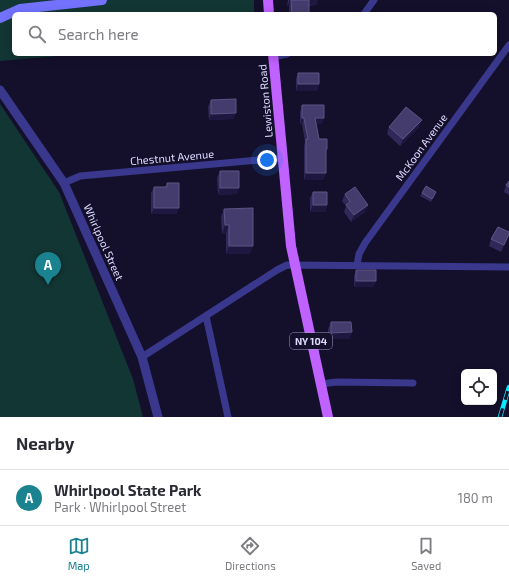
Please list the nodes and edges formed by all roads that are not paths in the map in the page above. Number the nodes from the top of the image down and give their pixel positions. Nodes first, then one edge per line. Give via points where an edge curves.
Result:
1 (102, 0) edge
2 (268, 0) edge
3 (374, 0) edge
4 (13, 12) edge
5 (269, 12) edge
6 (365, 12) edge
7 (12, 13) edge
8 (0, 18) edge
9 (509, 45) edge
10 (273, 56) edge
11 (0, 90) edge
12 (282, 158) junction
13 (64, 183) junction
14 (294, 264) junction
15 (357, 265) junction
16 (509, 267) edge
17 (206, 316) junction
18 (142, 357) junction
19 (413, 383) dead end
20 (320, 384) junction
21 (158, 417) edge
22 (228, 417) edge
23 (328, 417) edge

1 - 4 main road via 20,9
2 - 5 main road
3 - 6 street
7 - 8 main road
9 - 15 street, McKoon Avenue via 365,243
10 - 12 main road, Lewiston Road / NY 104
11 - 13 street, Whirlpool Street
12 - 13 street, Chestnut Avenue via 80,176
12 - 14 main road, Lewiston Road / NY 104
13 - 18 street, Whirlpool Street
14 - 15 street
14 - 17 street via 282,267
14 - 20 main road, NY 104
15 - 16 street
17 - 18 street
17 - 22 street
18 - 21 street, Whirlpool Street
19 - 20 street
20 - 23 main road, NY 104

